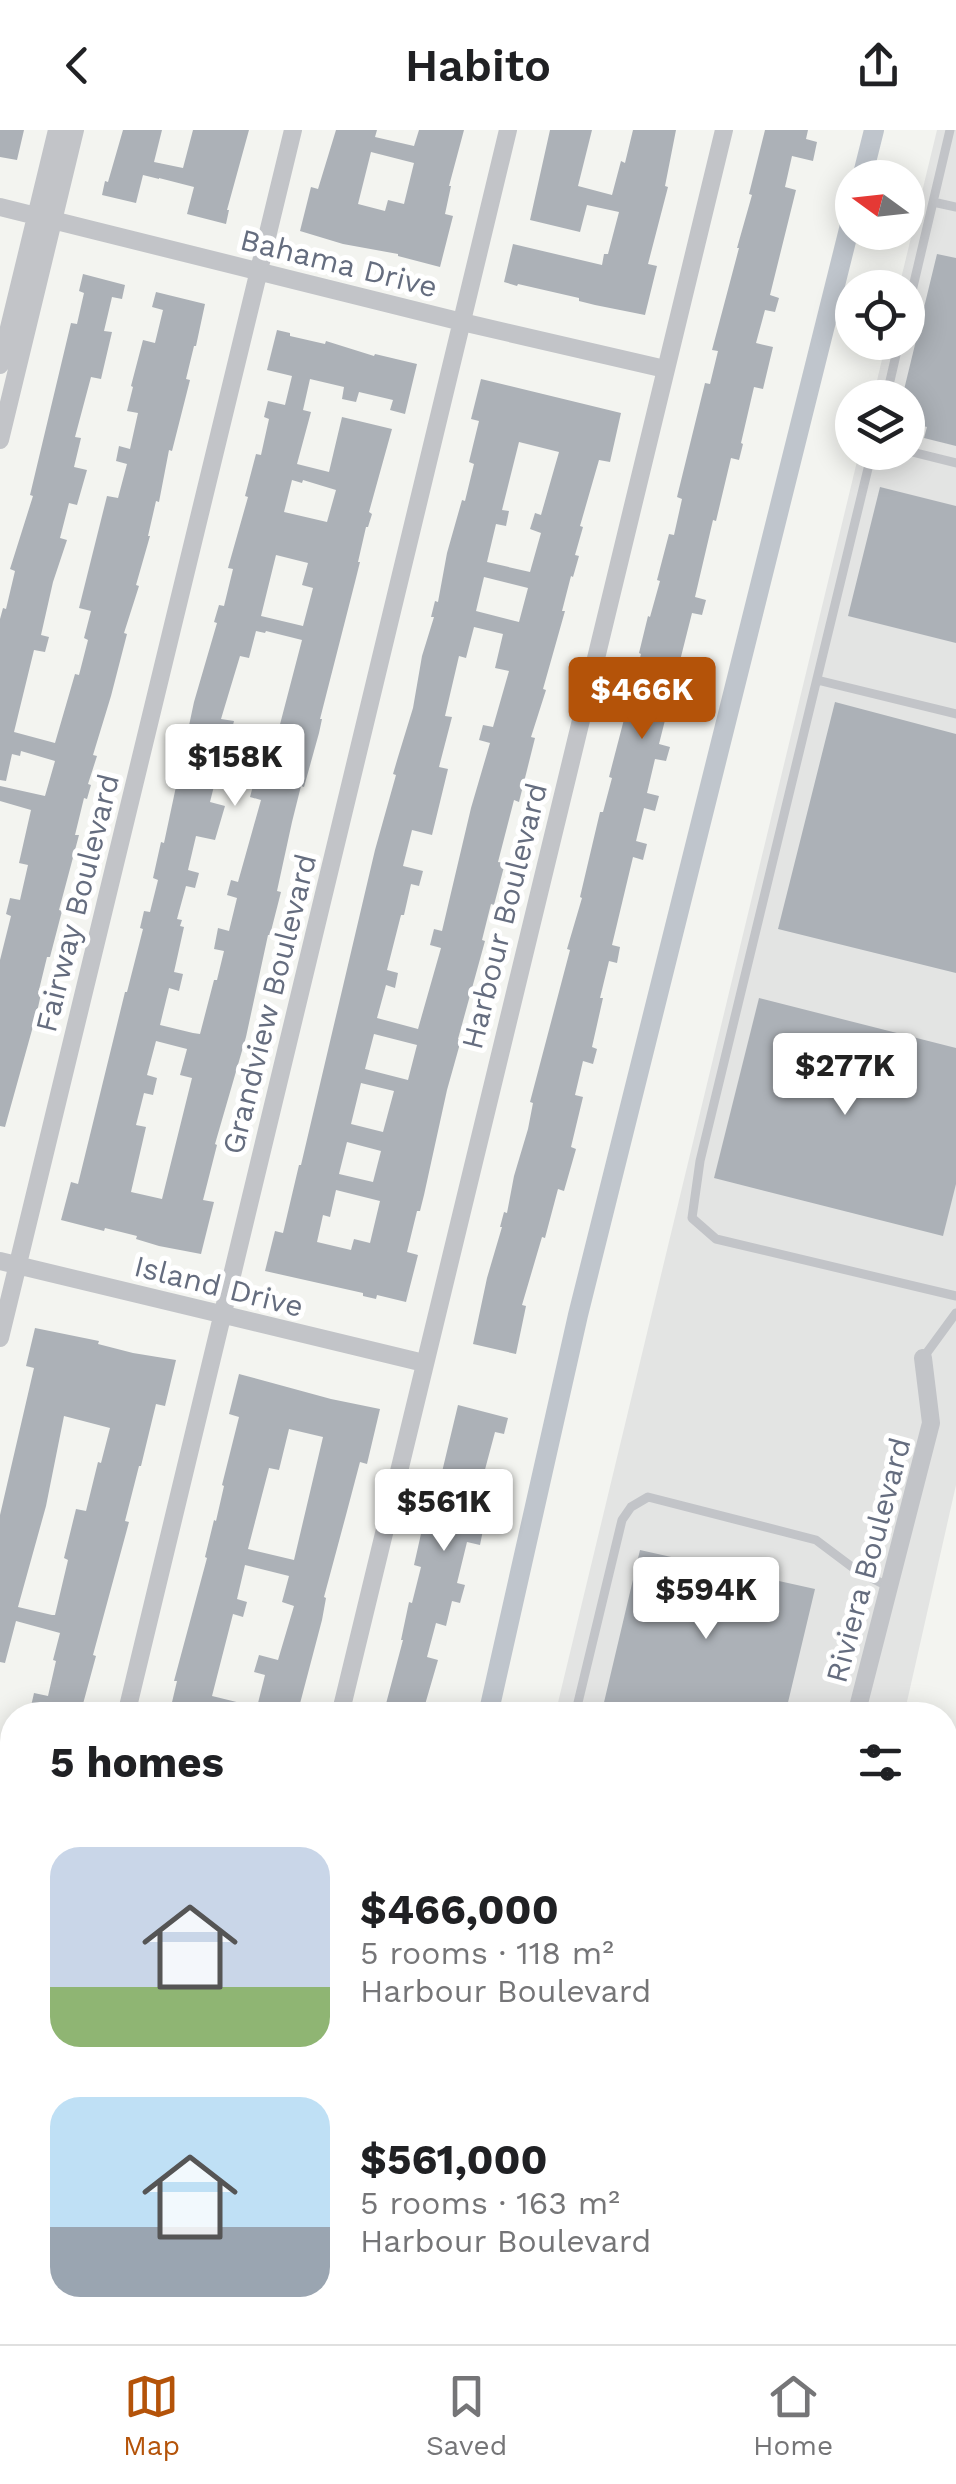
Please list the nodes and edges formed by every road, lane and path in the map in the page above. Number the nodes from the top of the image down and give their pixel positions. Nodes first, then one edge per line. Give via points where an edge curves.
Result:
1 (57, 130) edge
2 (75, 130) edge
3 (293, 130) edge
4 (508, 130) edge
5 (724, 130) edge
6 (950, 130) edge
7 (934, 202) junction
8 (0, 207) edge
9 (956, 207) edge
10 (45, 218) junction
11 (258, 270) junction
12 (917, 270) edge
13 (462, 322) junction
14 (0, 365) edge
15 (665, 369) junction
16 (0, 440) edge
17 (925, 456) edge
18 (956, 463) edge
19 (868, 470) edge
20 (817, 680) junction
21 (956, 714) edge
22 (9, 1263) edge
23 (956, 1296) edge
24 (956, 1312) edge
25 (222, 1315) junction
26 (0, 1338) edge
27 (923, 1358) joint
28 (424, 1363) junction
29 (889, 1588) junction
30 (129, 1702) edge
31 (343, 1702) edge
32 (578, 1702) edge
33 (859, 1702) edge

1 - 10 street
2 - 10 street
3 - 11 street, Fairway Boulevard
4 - 13 street, Grandview Boulevard
5 - 15 street, Harbour Boulevard
6 - 7 lane
7 - 9 lane
7 - 12 lane
8 - 10 street, Bahama Drive
10 - 11 street, Bahama Drive
10 - 14 street
10 - 16 street
11 - 13 street, Bahama Drive
11 - 22 street, Fairway Boulevard
13 - 15 street, Bahama Drive
13 - 25 street, Grandview Boulevard
15 - 28 street, Harbour Boulevard
17 - 18 lane
19 - 20 lane
20 - 21 lane
20 - 23 lane via 700,1161 692,1218 716,1239
22 - 25 street, Island Drive
22 - 26 street, Fairway Boulevard
24 - 27 lane
25 - 28 street, Island Drive
25 - 30 street, Grandview Boulevard
27 - 29 street, Riviera Boulevard via 932,1423
28 - 31 street, Harbour Boulevard
29 - 32 lane via 816,1540 648,1498 622,1520
29 - 33 street, Riviera Boulevard

